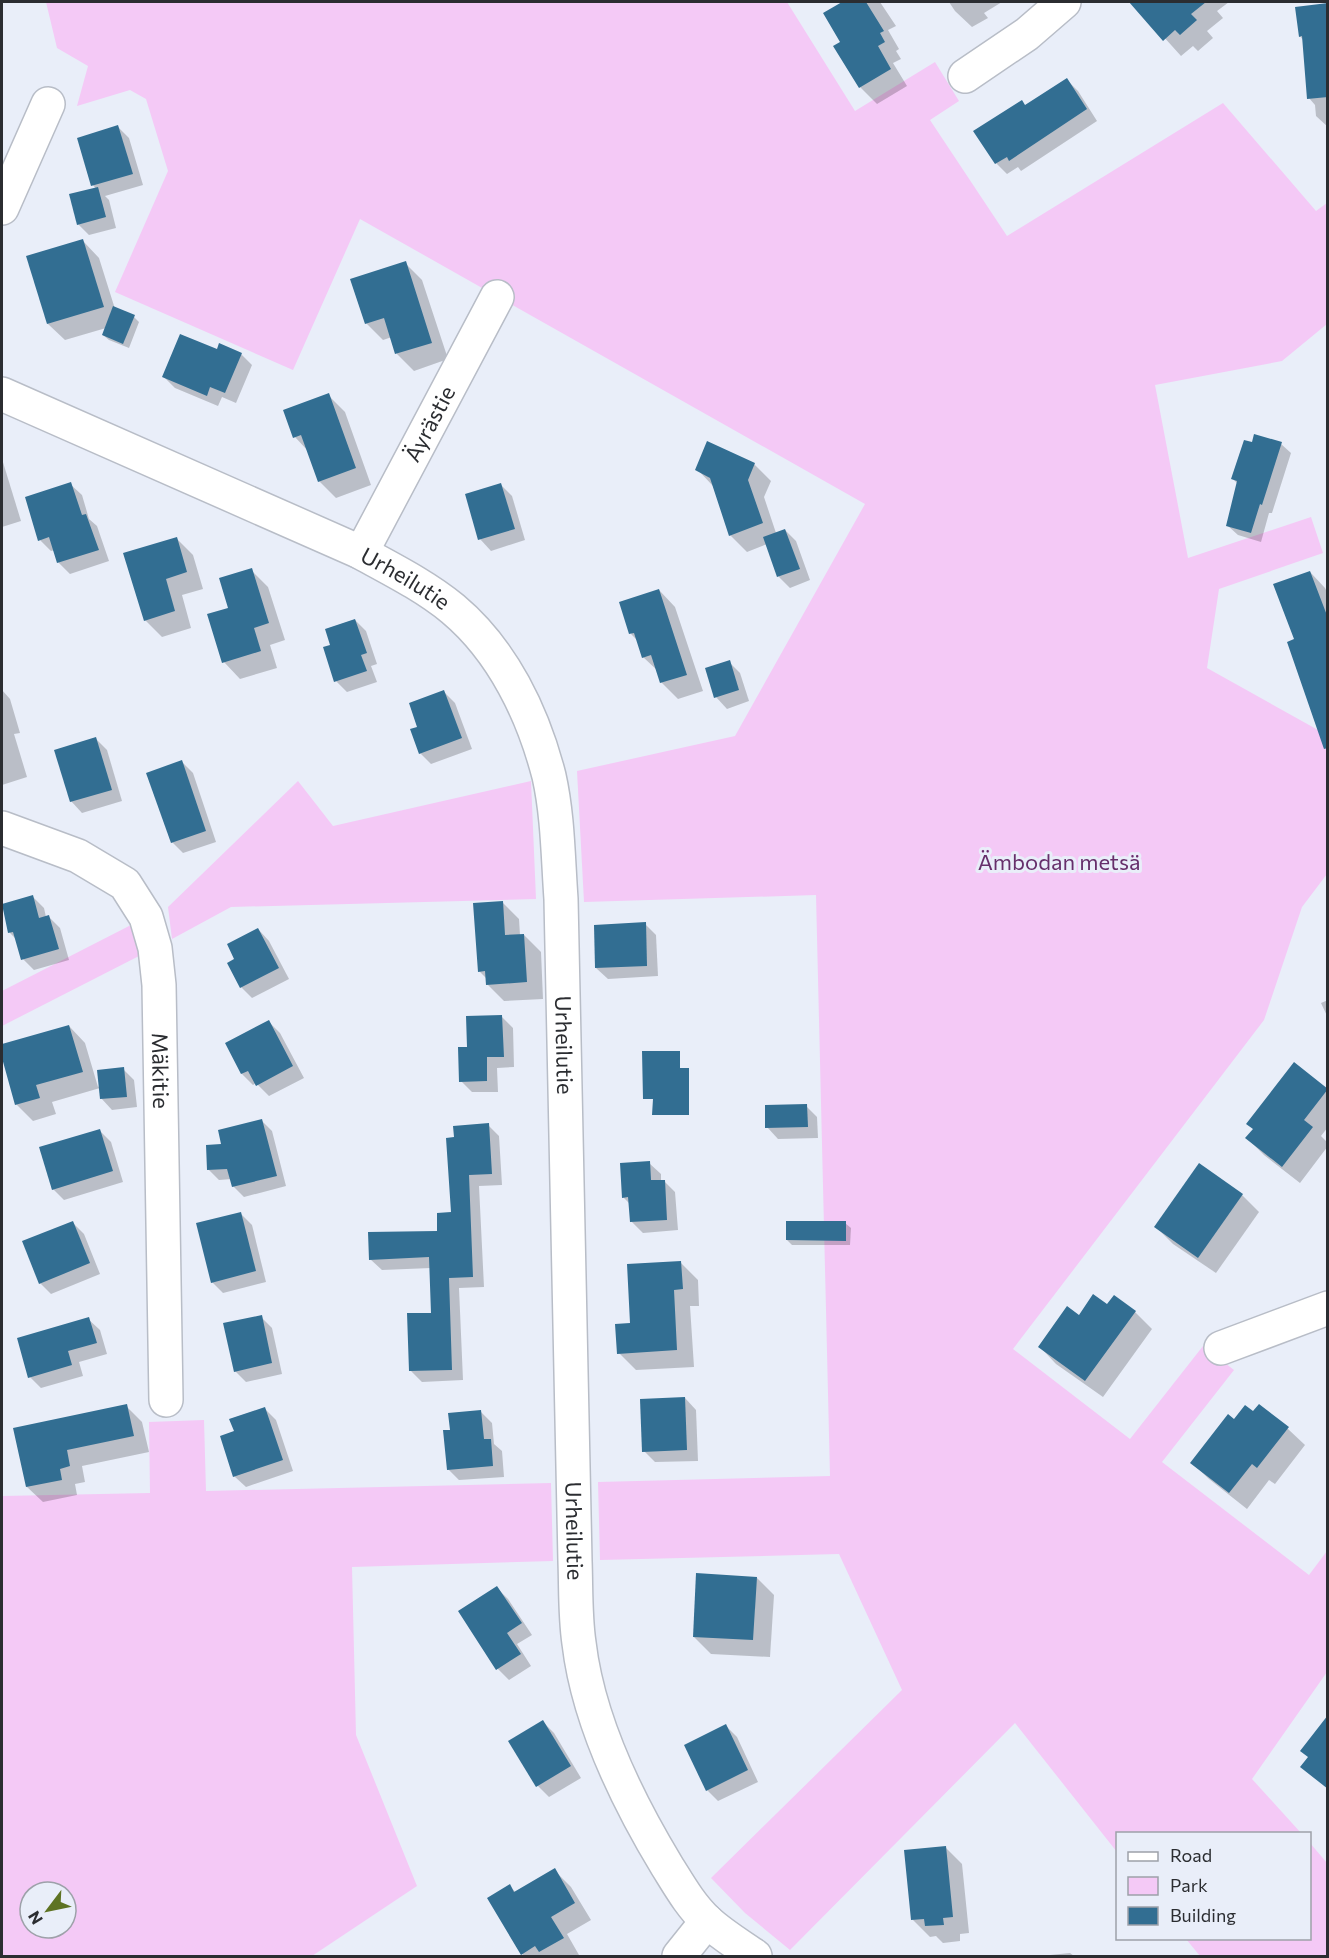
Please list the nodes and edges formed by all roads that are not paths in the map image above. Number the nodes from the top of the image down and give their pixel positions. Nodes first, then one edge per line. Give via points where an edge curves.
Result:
1 (1064, 2) edge
2 (965, 76) dead end
3 (48, 104) dead end
4 (2, 208) edge
5 (497, 297) dead end
6 (2, 394) edge
7 (360, 552) junction
8 (2, 828) edge
9 (1328, 1308) edge
10 (1221, 1348) dead end
11 (166, 1400) dead end
12 (707, 1921) junction
13 (679, 1956) edge
14 (754, 1956) edge

1 - 2 street via 1027,34
3 - 4 street
5 - 7 street, Äyrästie
6 - 7 street, Urheilutie
7 - 12 street, Urheilutie via 453,609 490,649 519,692 549,777 561,899 579,1643 590,1697 632,1802 682,1890
8 - 11 street, Mäkitie via 78,856 125,885 146,917 155,948 159,985
9 - 10 street
12 - 13 street
12 - 14 street, Urheilutie

